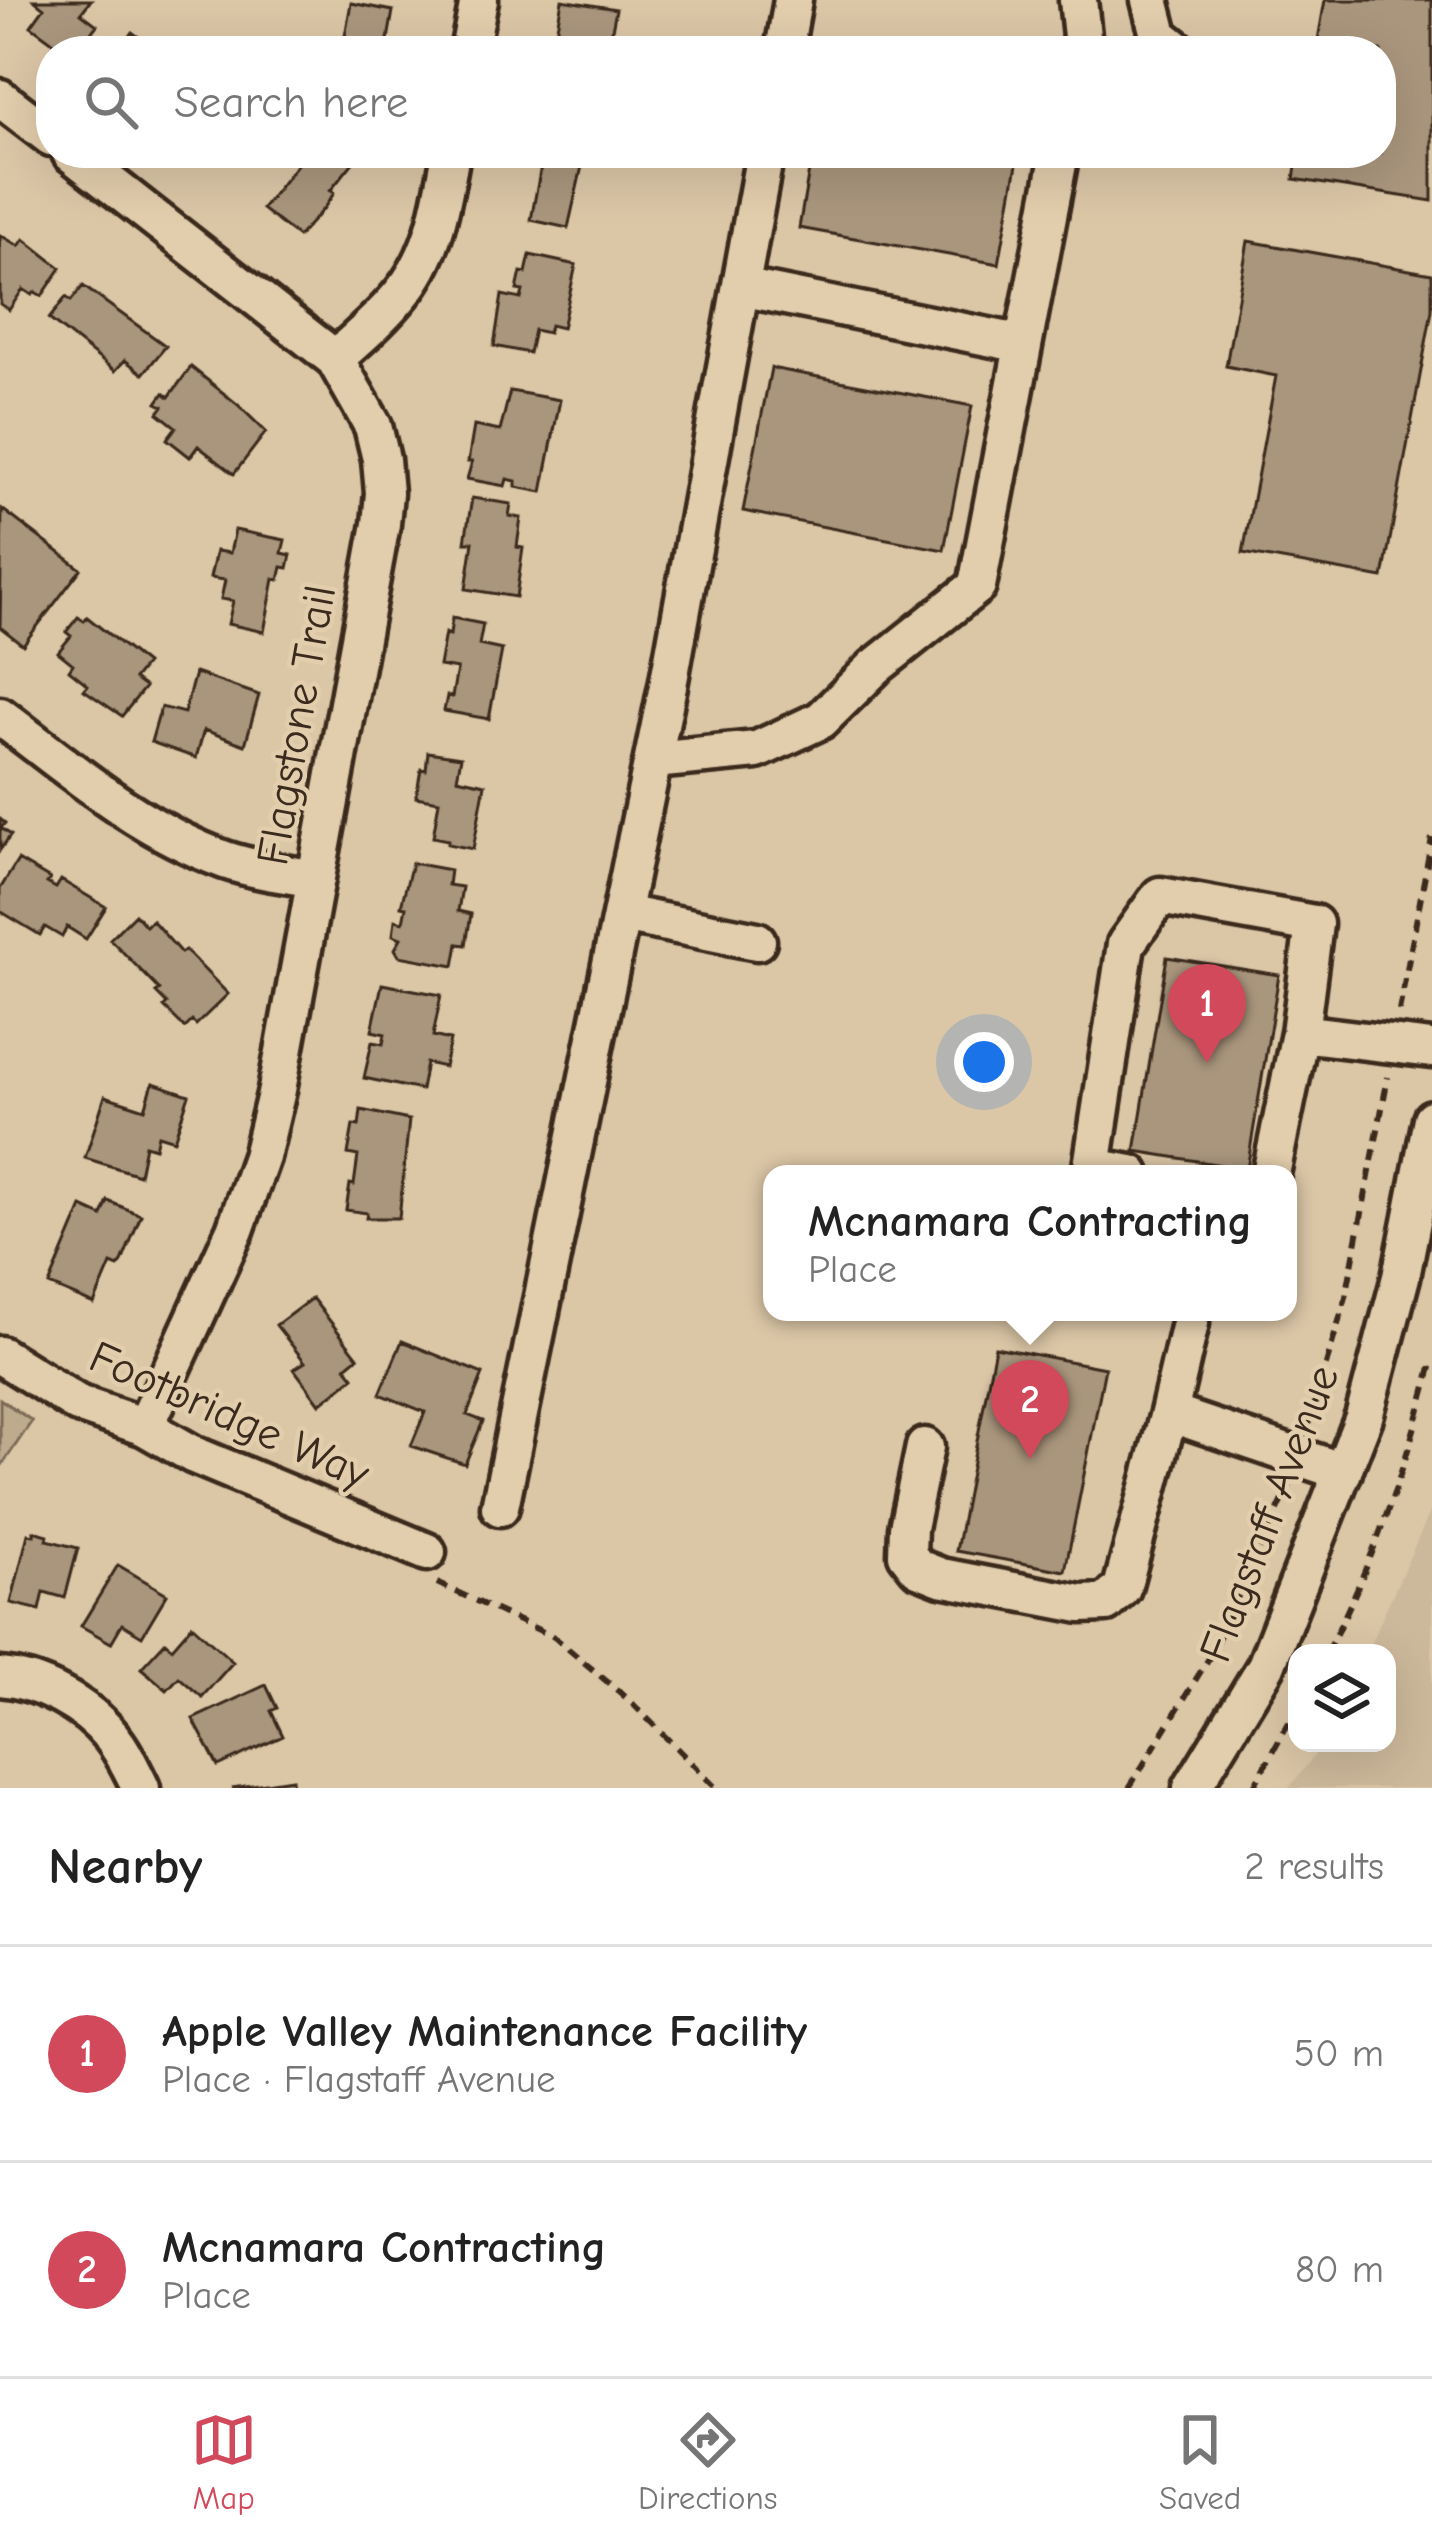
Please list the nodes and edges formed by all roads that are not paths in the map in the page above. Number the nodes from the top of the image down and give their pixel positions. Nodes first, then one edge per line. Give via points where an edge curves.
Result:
1 (479, 0) edge
2 (794, 0) edge
3 (1078, 0) edge
4 (1150, 0) edge
5 (473, 36) edge
6 (787, 36) edge
7 (1082, 36) edge
8 (1160, 36) edge
9 (0, 98) edge
10 (36, 126) edge
11 (90, 168) edge
12 (448, 168) edge
13 (762, 168) edge
14 (1057, 168) edge
15 (741, 287) junction
16 (1023, 344) junction
17 (335, 359) junction
18 (0, 716) edge
19 (653, 760) junction
20 (316, 879) junction
21 (622, 914) junction
22 (757, 941) dead end
23 (1300, 1033) junction
24 (1432, 1049) edge
25 (1432, 1119) edge
26 (1092, 1165) edge
27 (1273, 1165) edge
28 (1190, 1321) edge
29 (0, 1354) edge
30 (1169, 1413) junction
31 (145, 1427) junction
32 (925, 1447) dead end
33 (1343, 1472) junction
34 (500, 1507) dead end
35 (428, 1566) road end
36 (0, 1677) edge
37 (141, 1788) edge
38 (1192, 1788) edge

1 - 5 street
2 - 6 street
3 - 7 street
4 - 8 street
9 - 10 street
11 - 17 street, Flagstone Trail
12 - 17 street via 421,266
13 - 15 street
14 - 16 street
15 - 16 street
15 - 19 street
16 - 19 street via 977,586 821,720 757,750
17 - 20 street, Flagstone Trail via 373,426 384,493
18 - 20 street via 106,797 186,845
19 - 21 street
20 - 31 street, Flagstone Trail via 261,1157
21 - 22 street
21 - 34 street
23 - 24 street
23 - 26 street via 1315,924 1160,896 1126,944
23 - 27 street
25 - 33 street, Flagstaff Avenue via 1401,1277
28 - 30 street
29 - 31 street, Footbridge Way via 78,1404
30 - 32 street via 1122,1588 1106,1603 918,1568 907,1554 908,1528
30 - 33 street
31 - 35 street, Footbridge Way
33 - 38 street, Flagstaff Avenue via 1266,1666
36 - 37 street via 55,1693 94,1719

